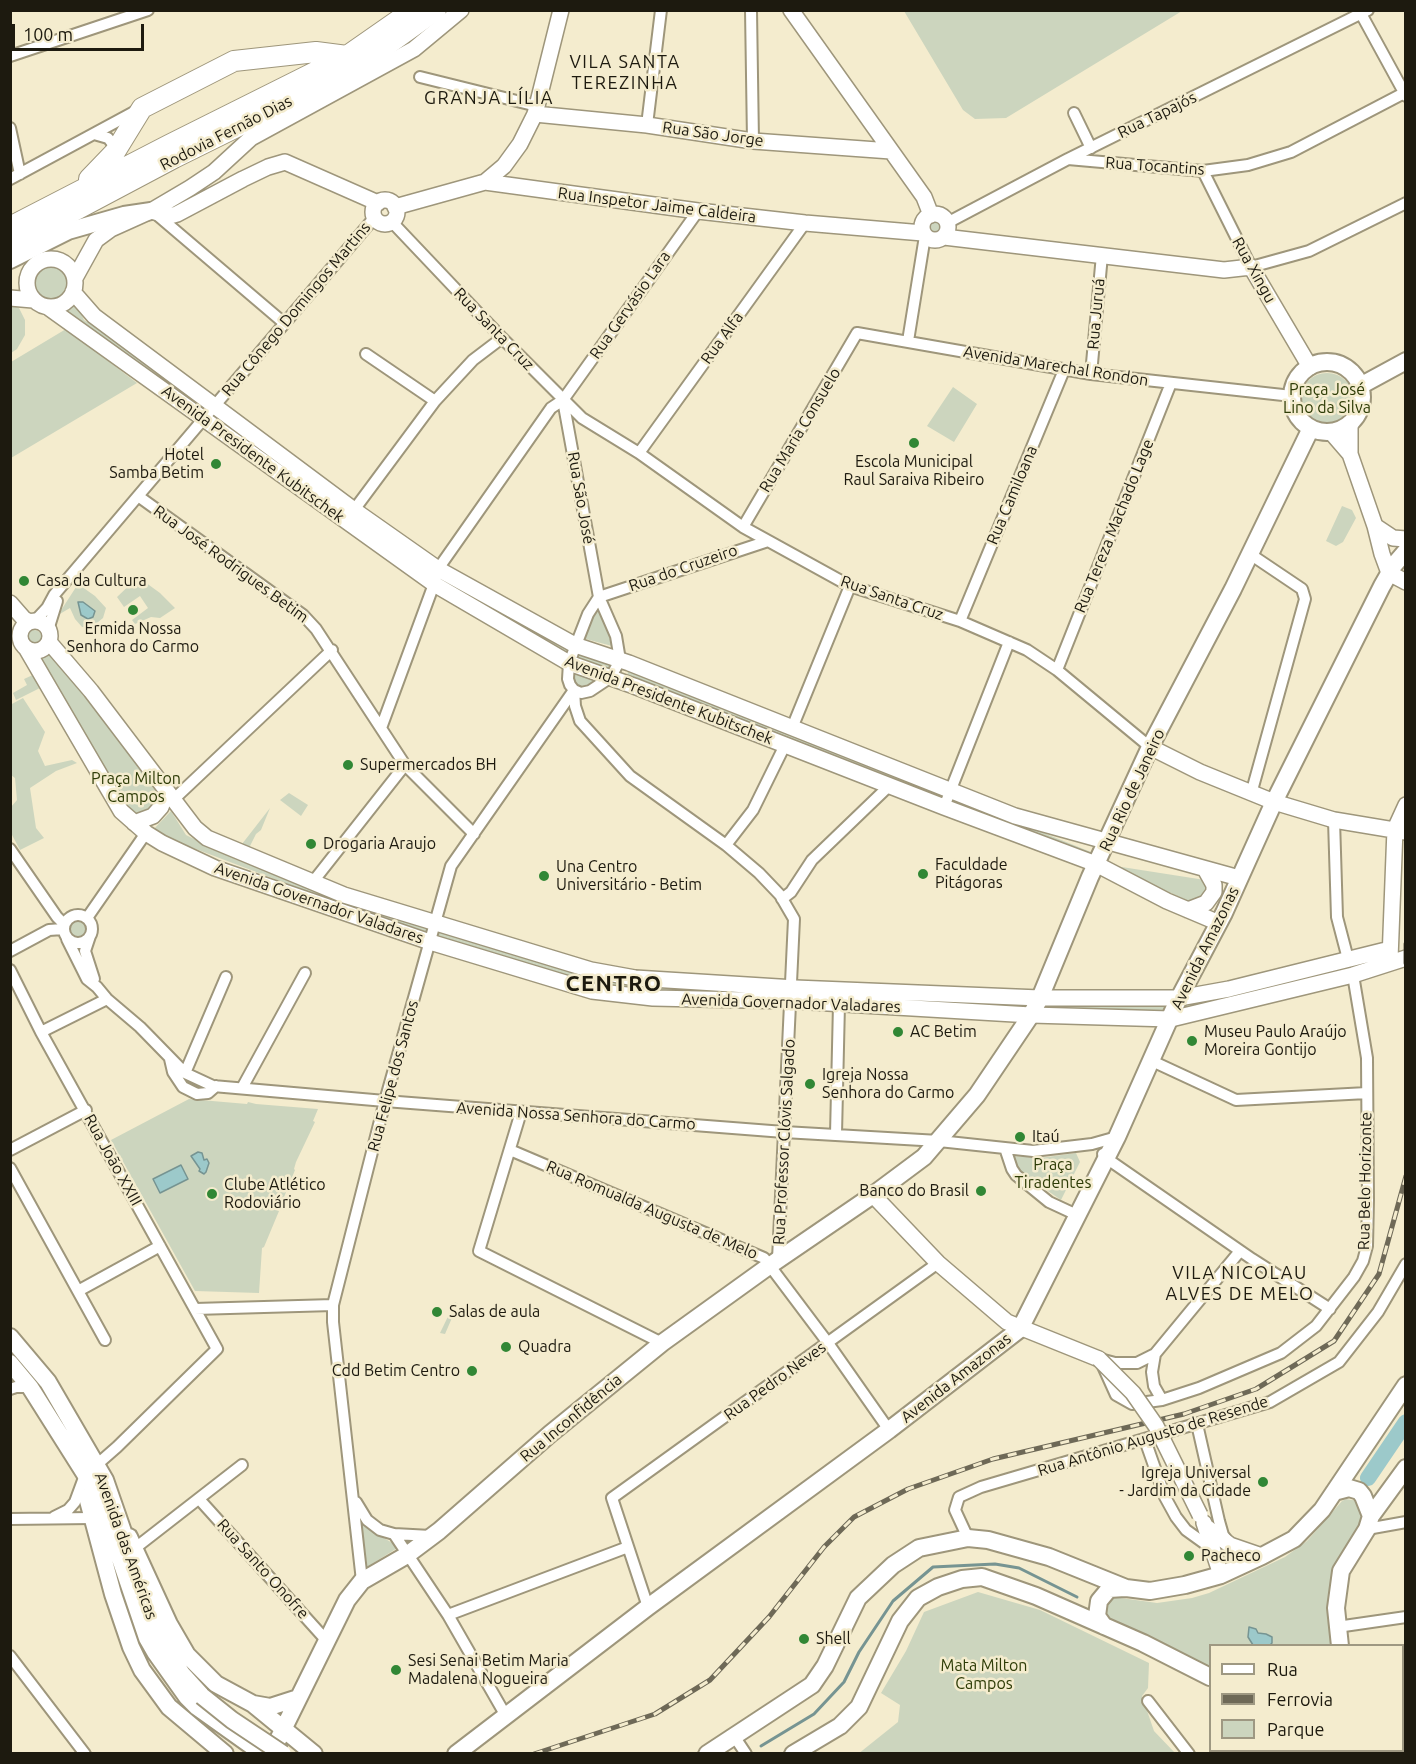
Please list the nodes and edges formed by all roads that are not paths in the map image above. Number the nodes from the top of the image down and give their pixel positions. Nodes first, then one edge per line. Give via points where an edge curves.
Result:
1 (148, 10) edge
2 (413, 10) edge
3 (436, 10) edge
4 (461, 10) edge
5 (561, 10) edge
6 (661, 10) edge
7 (751, 10) edge
8 (791, 10) edge
9 (1363, 12) edge
10 (10, 56) edge
11 (346, 56) junction
12 (420, 77) dead end
13 (1405, 94) edge
14 (142, 108) junction
15 (536, 110) junction
16 (1074, 113) dead end
17 (647, 125) junction
18 (10, 128) edge
19 (94, 134) junction
20 (753, 141) junction
21 (1091, 148) junction
22 (891, 151) junction
23 (114, 152) junction
24 (1068, 159) junction
25 (1203, 171) junction
26 (15, 177) edge
27 (485, 182) junction
28 (77, 192) junction
29 (1406, 203) edge
30 (376, 210) junction
31 (151, 211) junction
32 (698, 211) junction
33 (394, 214) junction
34 (931, 215) junction
35 (805, 223) junction
36 (10, 227) edge
37 (945, 230) junction
38 (924, 234) junction
39 (10, 245) edge
40 (1102, 255) junction
41 (10, 260) edge
42 (1251, 267) junction
43 (74, 285) junction
44 (10, 298) edge
45 (33, 300) junction
46 (49, 308) junction
47 (284, 322) junction
48 (857, 333) joint
49 (502, 338) junction
50 (908, 341) junction
51 (366, 354) dead end
52 (1406, 361) edge
53 (1310, 367) junction
54 (1064, 370) junction
55 (1091, 374) junction
56 (1171, 383) junction
57 (1360, 386) junction
58 (1292, 396) junction
59 (563, 400) junction
60 (435, 401) junction
61 (214, 405) junction
62 (203, 419) junction
63 (1350, 423) junction
64 (1311, 428) junction
65 (1331, 432) junction
66 (639, 453) junction
67 (1350, 454) junction
68 (138, 496) junction
69 (354, 510) junction
70 (743, 526) junction
71 (1377, 531) junction
72 (1406, 539) edge
73 (768, 541) junction
74 (1406, 551) edge
75 (1250, 554) junction
76 (1391, 569) junction
77 (436, 577) junction
78 (67, 582) junction
79 (1406, 582) edge
80 (850, 586) junction
81 (599, 597) junction
82 (10, 603) edge
83 (10, 620) edge
84 (960, 621) junction
85 (32, 622) junction
86 (49, 636) junction
87 (1009, 642) junction
88 (23, 643) junction
89 (575, 645) junction
90 (332, 651) junction
91 (620, 660) junction
92 (569, 663) junction
93 (1057, 670) junction
94 (611, 677) junction
95 (574, 690) junction
96 (381, 728) junction
97 (792, 728) junction
98 (785, 745) junction
99 (1150, 747) junction
100 (405, 765) junction
101 (889, 786) junction
102 (951, 791) junction
103 (1251, 794) junction
104 (170, 796) junction
105 (1274, 802) junction
106 (1406, 805) edge
107 (944, 807) junction
108 (1334, 820) junction
109 (140, 828) junction
110 (1400, 831) edge
111 (474, 834) junction
112 (1107, 842) junction
113 (726, 845) junction
114 (10, 849) edge
115 (1096, 864) junction
116 (1205, 869) junction
117 (1239, 878) junction
118 (312, 883) junction
119 (782, 899) junction
120 (1188, 910) junction
121 (87, 918) junction
122 (436, 922) junction
123 (1219, 923) junction
124 (65, 931) junction
125 (90, 936) junction
126 (430, 942) junction
127 (10, 951) edge
128 (1390, 956) junction
129 (1406, 958) edge
130 (1348, 959) junction
131 (10, 970) edge
132 (305, 973) dead end
133 (1353, 975) junction
134 (226, 977) dead end
135 (97, 987) junction
136 (790, 994) junction
137 (1040, 998) junction
138 (1179, 998) junction
139 (107, 999) junction
140 (839, 1004) junction
141 (1031, 1015) junction
142 (1171, 1019) junction
143 (41, 1032) junction
144 (170, 1058) junction
145 (1152, 1061) junction
146 (185, 1073) junction
147 (216, 1086) junction
148 (242, 1088) junction
149 (1367, 1093) junction
150 (385, 1101) junction
151 (86, 1110) junction
152 (521, 1112) junction
153 (784, 1132) junction
154 (836, 1134) junction
155 (1117, 1137) junction
156 (939, 1142) junction
157 (1092, 1144) junction
158 (1005, 1148) junction
159 (10, 1150) edge
160 (510, 1150) junction
161 (1106, 1158) junction
162 (10, 1168) edge
163 (873, 1196) junction
164 (1077, 1215) junction
165 (160, 1246) junction
166 (1240, 1251) junction
167 (774, 1263) junction
168 (938, 1263) junction
169 (1406, 1264) edge
170 (78, 1291) junction
171 (333, 1305) junction
172 (195, 1309) junction
173 (1330, 1309) junction
174 (1020, 1329) junction
175 (10, 1337) edge
176 (105, 1340) dead end
177 (662, 1343) junction
178 (828, 1343) junction
179 (1155, 1354) junction
180 (1100, 1359) junction
181 (11, 1367) edge
182 (1406, 1385) edge
183 (30, 1387) junction
184 (10, 1389) edge
185 (1162, 1400) junction
186 (50, 1403) junction
187 (1197, 1424) junction
188 (889, 1430) junction
189 (1145, 1440) junction
190 (242, 1465) dead end
191 (1406, 1468) edge
192 (90, 1474) junction
193 (1334, 1492) junction
194 (199, 1499) junction
195 (354, 1500) junction
196 (114, 1505) junction
197 (54, 1517) junction
198 (92, 1518) junction
199 (10, 1519) edge
200 (1203, 1521) junction
201 (1406, 1522) edge
202 (1369, 1523) junction
203 (394, 1534) junction
204 (431, 1536) junction
205 (968, 1538) junction
206 (1230, 1545) junction
207 (628, 1547) junction
208 (1211, 1548) junction
209 (134, 1549) junction
210 (407, 1555) junction
211 (1262, 1556) junction
212 (1221, 1575) junction
213 (362, 1581) junction
214 (1125, 1588) junction
215 (648, 1607) junction
216 (448, 1615) junction
217 (1406, 1617) edge
218 (1104, 1626) junction
219 (1337, 1627) junction
220 (326, 1640) junction
221 (1340, 1644) edge
222 (10, 1656) edge
223 (10, 1676) edge
224 (25, 1676) junction
225 (1209, 1677) edge
226 (298, 1698) junction
227 (199, 1701) junction
228 (1148, 1701) dead end
229 (253, 1704) junction
230 (506, 1716) junction
231 (283, 1730) junction
232 (734, 1736) junction
233 (707, 1752) edge
234 (85, 1754) edge
235 (225, 1754) edge
236 (263, 1754) edge
237 (271, 1754) edge
238 (283, 1754) edge
239 (314, 1754) edge
240 (456, 1754) edge
241 (746, 1754) edge
242 (793, 1754) edge
243 (1189, 1754) edge

1 - 10 street
2 - 11 highway, Rodovia Fernão Dias
3 - 39 highway, Rodovia Fernão Dias via 354,69
4 - 31 street, Rodovia Fernão Dias via 414,49 251,138 214,172
5 - 15 street
6 - 17 street
7 - 20 street
8 - 22 street
9 - 13 street
9 - 21 street, Rua Tapajós
11 - 14 highway via 316,52 234,61
11 - 28 highway, Rodovia Fernão Dias
12 - 15 street, Rua São Jorge
13 - 25 street, Rua Tocantins via 1291,152 1248,165
14 - 19 street
14 - 23 highway
15 - 17 street, Rua São Jorge
15 - 27 street via 520,144 504,166
16 - 21 street, Rua Tocantins
17 - 20 street, Rua São Jorge
18 - 26 street
19 - 23 street via 108,138
19 - 26 street
20 - 22 street, Rua São Jorge
21 - 24 street, Rua Tapajós
22 - 34 street via 924,197
23 - 28 highway
24 - 25 street, Rua Tocantins
24 - 37 street, Rua Tapajós
25 - 42 street, Rua Xingu
27 - 32 street, Rua Inspetor Jaime Caldeira
27 - 33 street, Rua Inspetor Jaime Caldeira
28 - 36 highway, Rodovia Fernão Dias
29 - 42 street via 1309,251
30 - 31 street via 285,162 268,166 177,214
30 - 33 street via 387,201
30 - 33 street via 382,224
30 - 47 street, Rua Cônego Domingos Martins
31 - 41 main road via 68,231
31 - 43 street, Rodovia Fernão Dias via 96,240
31 - 47 street
32 - 35 street, Rua Inspetor Jaime Caldeira
32 - 59 street, Rua Gervásio Lara
33 - 49 street, Rua Santa Cruz
34 - 37 street via 939,215
34 - 38 street via 922,224
35 - 38 street, Rua Inspetor Jaime Caldeira
35 - 66 street, Rua Alfa
37 - 38 street via 936,240
37 - 40 street
38 - 50 street
40 - 42 street via 1224,270
40 - 55 street, Rua Juruá
42 - 53 street, Rua Xingu
43 - 45 street via 66,265 44,260 27,278
43 - 46 street via 63,304
43 - 61 street, Avenida Presidente Kubitschek via 94,316
44 - 45 street
45 - 46 street
46 - 62 street, Avenida Presidente Kubitschek
47 - 61 street, Rua Cônego Domingos Martins
48 - 50 street, Avenida Marechal Rondon
48 - 70 street, Rua Maria Consuelo
49 - 59 street, Rua Santa Cruz
49 - 60 street via 473,360
50 - 54 street, Avenida Marechal Rondon
51 - 60 street
52 - 57 main road
53 - 57 main road via 1319,363 1339,365
53 - 58 main road via 1297,379
54 - 55 street, Avenida Marechal Rondon
54 - 84 street, Rua Camiloana
55 - 56 street, Avenida Marechal Rondon
56 - 58 street, Avenida Marechal Rondon
56 - 93 street, Rua Tereza Machado Lage
57 - 63 main road via 1361,406
58 - 64 main road via 1297,415
59 - 66 street, Rua Santa Cruz via 582,418
59 - 77 street, Rua Gervásio Lara via 551,408
59 - 81 street, Rua São José
60 - 69 street
61 - 62 street, Rua Cônego Domingos Martins
61 - 69 street, Avenida Presidente Kubitschek
62 - 68 street, Rua Cônego Domingos Martins
62 - 77 street, Avenida Presidente Kubitschek
63 - 65 main road
63 - 67 street
64 - 65 main road
64 - 75 main road, Rua Rio de Janeiro
65 - 67 street
66 - 70 street, Rua Santa Cruz
67 - 71 street
68 - 78 street, Rua Cônego Domingos Martins
68 - 90 street, Rua José Rodrigues Betim via 303,615
69 - 77 street, Avenida Presidente Kubitschek
70 - 73 street, Rua Santa Cruz
71 - 72 street
71 - 76 street
73 - 80 street, Rua Santa Cruz
73 - 81 street, Rua do Cruzeiro
74 - 76 main road, Avenida Amazonas
75 - 99 main road, Rua Rio de Janeiro
75 - 103 street via 1302,589 1305,599
76 - 79 street
76 - 105 main road, Avenida Amazonas
77 - 89 street, Avenida Presidente Kubitschek
77 - 92 street, Avenida Presidente Kubitschek
77 - 96 street, Rua Gervásio Lara
78 - 85 street, Rua Cônego Domingos Martins
78 - 86 street via 55,605
80 - 84 street, Rua Santa Cruz
80 - 97 street
81 - 89 street
81 - 91 street, Rua São José via 616,636
82 - 85 street
83 - 88 street, Avenida Governador Valadares
84 - 87 street, Rua Santa Cruz
85 - 86 street via 43,624
85 - 88 street via 22,629
86 - 88 street via 44,648 37,651
86 - 104 street, Avenida Governador Valadares
87 - 93 street, Rua Santa Cruz
87 - 102 street
88 - 109 street, Avenida Governador Valadares via 121,811
89 - 91 street, Avenida Presidente Kubitschek
89 - 92 street
90 - 96 street, Rua José Rodrigues Betim
90 - 104 street
91 - 94 street
91 - 97 street, Avenida Presidente Kubitschek
92 - 94 street, Avenida Presidente Kubitschek
92 - 95 street, Rua Professor Clóvis Salgado via 568,678
93 - 99 street, Rua Santa Cruz
94 - 95 street via 590,691
94 - 98 street, Avenida Presidente Kubitschek
95 - 111 street, Rua Felipe dos Santos
95 - 113 street, Rua Professor Clóvis Salgado via 580,720 630,776
96 - 100 street, Rua José Rodrigues Betim
97 - 102 street, Avenida Presidente Kubitschek
98 - 101 street, Avenida Presidente Kubitschek
98 - 113 street via 753,810
99 - 103 street, Rua Santa Cruz
99 - 112 main road, Rua Rio de Janeiro
100 - 111 street, Rua José Rodrigues Betim
100 - 118 street
101 - 107 street, Avenida Presidente Kubitschek
101 - 119 street via 812,860
102 - 107 street
102 - 112 street, Avenida Presidente Kubitschek via 1015,816
103 - 105 street, Rua Santa Cruz
104 - 109 street
104 - 118 street, Avenida Governador Valadares via 207,838
105 - 108 street, Rua Santa Cruz
105 - 117 main road, Avenida Amazonas
106 - 110 street
107 - 115 street, Avenida Presidente Kubitschek
108 - 110 street, Rua Santa Cruz
108 - 130 street via 1337,917
109 - 121 street
109 - 126 street, Avenida Governador Valadares via 215,868
110 - 128 street
111 - 122 street, Rua Felipe dos Santos via 451,866
112 - 115 main road, Rua Rio de Janeiro
112 - 116 street, Avenida Presidente Kubitschek
113 - 119 street, Rua Professor Clóvis Salgado
114 - 124 street, Avenida Nossa Senhora do Carmo
115 - 120 street, Avenida Presidente Kubitschek
115 - 137 main road, Rua Rio de Janeiro
116 - 117 street, Avenida Presidente Kubitschek
116 - 120 street via 1214,892 1206,903
117 - 123 main road, Avenida Amazonas
118 - 122 street, Avenida Governador Valadares
119 - 136 street, Rua Professor Clóvis Salgado via 794,919
120 - 123 street, Avenida Presidente Kubitschek
121 - 124 street via 75,915 68,919
121 - 125 street via 92,928
122 - 126 street, Rua Felipe dos Santos
122 - 136 street, Avenida Governador Valadares via 617,976
123 - 138 main road, Avenida Amazonas
124 - 125 street via 80,944
124 - 127 street via 49,930
124 - 135 street, Avenida Nossa Senhora do Carmo via 87,979
125 - 135 street, Avenida Nossa Senhora do Carmo via 85,951
126 - 136 street, Avenida Governador Valadares via 591,991 653,998
126 - 150 street, Rua Felipe dos Santos
128 - 129 street
128 - 130 street, Avenida Governador Valadares
128 - 133 street, Avenida Governador Valadares
130 - 138 street, Avenida Governador Valadares
131 - 143 street, Rua João XXIII
132 - 148 street
133 - 142 street, Avenida Governador Valadares
133 - 149 street, Rua Belo Horizonte via 1366,1058
134 - 146 street
135 - 139 street, Avenida Nossa Senhora do Carmo
136 - 137 street, Avenida Governador Valadares
136 - 140 street, Avenida Governador Valadares
136 - 153 street, Rua Professor Clóvis Salgado
137 - 138 street, Avenida Governador Valadares
137 - 141 main road, Rua Rio de Janeiro
138 - 142 main road, Avenida Amazonas
139 - 143 street
139 - 144 street, Avenida Nossa Senhora do Carmo
140 - 141 street, Avenida Governador Valadares
140 - 154 street
141 - 142 street, Avenida Governador Valadares
141 - 156 main road, Rua Rio de Janeiro
142 - 145 main road, Avenida Amazonas
143 - 151 street, Rua João XXIII
144 - 146 street, Avenida Nossa Senhora do Carmo
144 - 147 street via 183,1087 197,1094 208,1093
145 - 149 street via 1236,1100
145 - 155 main road, Avenida Amazonas
146 - 147 street, Avenida Nossa Senhora do Carmo
147 - 148 street, Avenida Nossa Senhora do Carmo
148 - 150 street, Avenida Nossa Senhora do Carmo
149 - 173 street, Rua Belo Horizonte via 1367,1246 1354,1277
150 - 152 street, Avenida Nossa Senhora do Carmo
150 - 171 street, Rua Felipe dos Santos
151 - 159 street
151 - 165 street, Rua João XXIII
152 - 153 street, Avenida Nossa Senhora do Carmo
152 - 160 street
153 - 154 street, Avenida Nossa Senhora do Carmo
153 - 167 street, Rua Professor Clóvis Salgado
154 - 156 street, Avenida Nossa Senhora do Carmo
155 - 157 street, Avenida Nossa Senhora do Carmo
155 - 161 main road, Avenida Amazonas
156 - 158 street, Avenida Nossa Senhora do Carmo
156 - 163 main road, Rua Inconfidência
157 - 158 street, Avenida Nossa Senhora do Carmo via 1033,1151
157 - 161 street
158 - 164 street via 1016,1175 1049,1202
160 - 167 street, Rua Romualda Augusta de Melo
160 - 177 street via 479,1251
161 - 164 main road, Avenida Amazonas
161 - 166 street
162 - 170 street
163 - 167 main road, Rua Inconfidência
163 - 168 street
164 - 174 main road, Avenida Amazonas
165 - 170 street
165 - 172 street, Rua João XXIII
166 - 173 street
166 - 179 street
167 - 177 main road, Rua Inconfidência
167 - 178 street, Rua Romualda Augusta de Melo
168 - 174 street
168 - 178 street, Rua Pedro Neves
169 - 187 street, Rua Antônio Augusto de Resende via 1378,1312 1339,1362 1270,1402
170 - 176 street
171 - 172 street
171 - 195 street, Rua Felipe dos Santos
172 - 192 street, Rua João XXIII via 217,1349
173 - 185 street, Rua Belo Horizonte via 1316,1326 1281,1353
174 - 180 street
174 - 188 main road, Avenida Amazonas
175 - 186 main road, Avenida das Américas via 48,1382
177 - 204 main road, Rua Inconfidência
178 - 188 street, Rua Romualda Augusta de Melo
178 - 207 street, Rua Pedro Neves via 612,1498
179 - 180 street via 1137,1363 1115,1364
179 - 185 street via 1154,1386
180 - 185 street, Rua Belo Horizonte via 1112,1389 1124,1401 1132,1404
180 - 200 street, bridge via 1133,1393 1156,1426
181 - 183 main road, Avenida das Américas
182 - 193 main road
183 - 184 street
183 - 186 main road, Avenida das Américas
186 - 192 main road, Avenida das Américas
187 - 189 street, Rua Antônio Augusto de Resende
187 - 206 street via 1221,1528
188 - 215 main road, Avenida Amazonas
189 - 205 street, Rua Antônio Augusto de Resende via 958,1497 954,1510
189 - 208 street via 1176,1517 1186,1530
190 - 194 street
191 - 202 main road
192 - 196 main road, Avenida das Américas via 105,1479
192 - 197 street via 75,1502
192 - 198 main road, Avenida das Américas via 86,1496
192 - 227 main road, Avenida das Américas via 147,1638 175,1682
193 - 202 main road via 1349,1488 1359,1491 1364,1496
193 - 211 main road via 1294,1539
194 - 209 street
194 - 220 street, Rua Santo Onofre
195 - 203 street via 367,1520
195 - 213 street, Rua Felipe dos Santos
196 - 209 main road
196 - 227 main road, Avenida das Américas via 160,1639
197 - 198 street
197 - 199 street
198 - 235 main road, Avenida das Américas via 113,1594 142,1670 169,1707
200 - 206 street
200 - 208 street
201 - 202 street
202 - 219 main road via 1341,1571
203 - 204 street
203 - 210 street
204 - 210 main road, Rua Inconfidência
205 - 214 main road via 1049,1557
205 - 232 main road via 919,1548 892,1565 858,1599 812,1685
206 - 211 street
207 - 215 street
207 - 216 street
208 - 212 street
209 - 229 main road via 188,1655 216,1684
210 - 213 main road, Rua Inconfidência
210 - 216 street
211 - 212 main road
212 - 214 main road via 1150,1591
213 - 220 main road, Rua Inconfidência
214 - 218 main road via 1109,1589 1099,1601 1097,1616
215 - 230 main road, Avenida Amazonas
216 - 230 street
217 - 219 street
218 - 225 main road
218 - 242 main road via 982,1577 938,1587 918,1598 900,1622 859,1707 840,1726
219 - 221 main road
220 - 226 main road, Rua Inconfidência
222 - 224 street
223 - 224 street
224 - 234 street
226 - 229 main road via 270,1707
226 - 231 main road, Rua Inconfidência
227 - 236 main road
227 - 238 main road, bridge
228 - 243 street
229 - 231 main road
230 - 240 main road, Avenida Amazonas
231 - 237 main road, Rua Inconfidência
231 - 239 main road
232 - 233 main road
232 - 241 street

